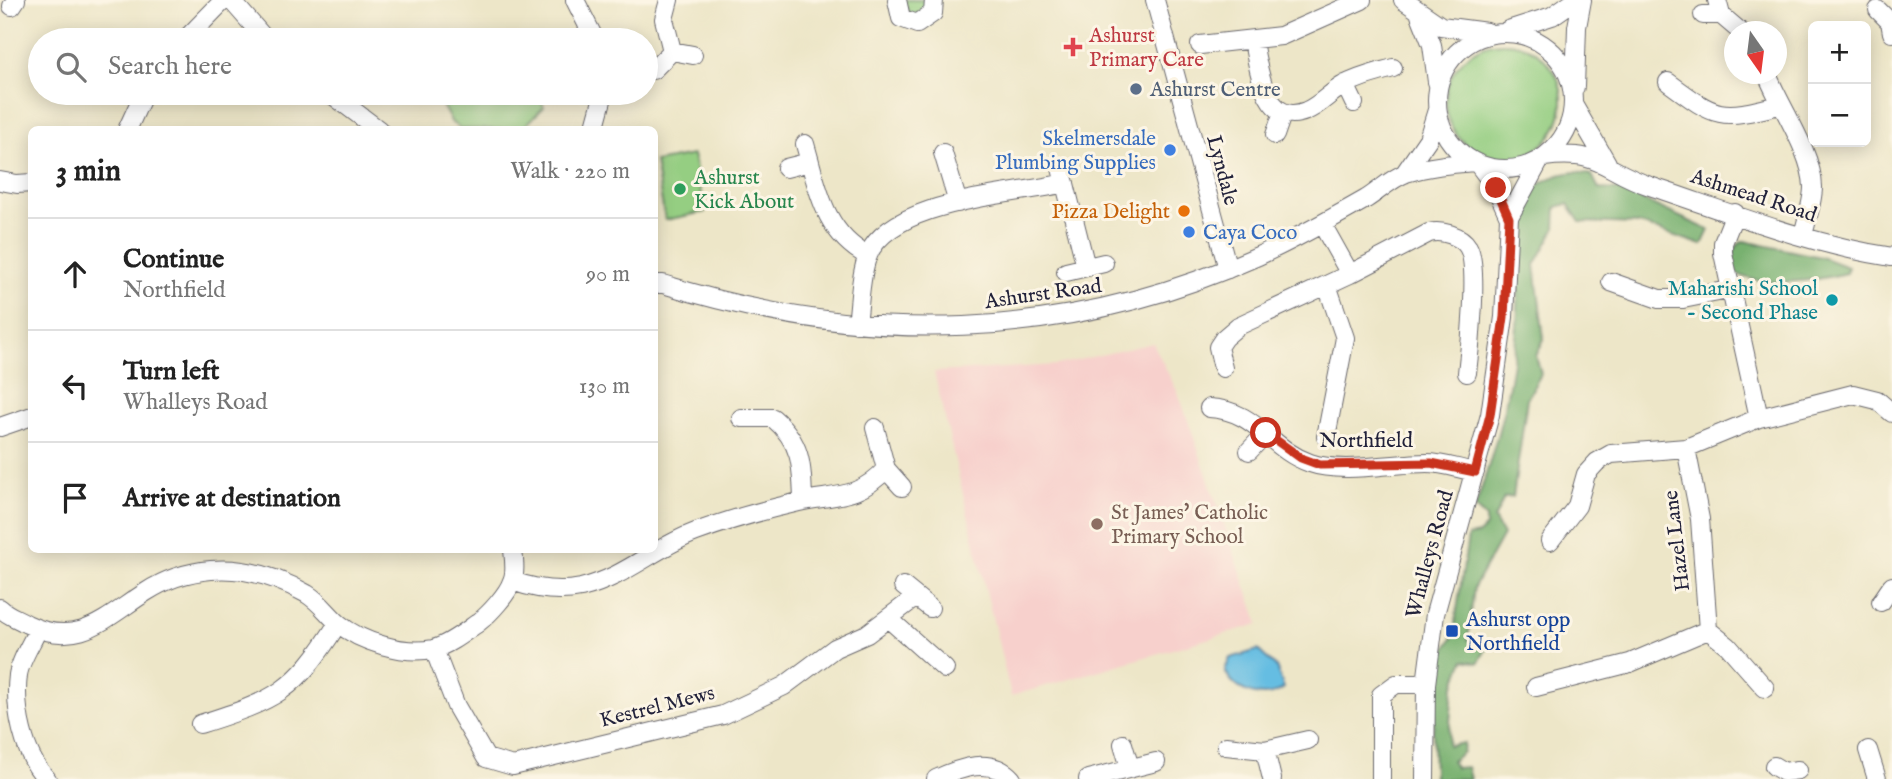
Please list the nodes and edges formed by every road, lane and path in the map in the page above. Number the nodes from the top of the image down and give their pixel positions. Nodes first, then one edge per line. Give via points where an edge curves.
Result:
1 (224, 0) edge
2 (231, 0) edge
3 (575, 0) edge
4 (669, 0) edge
5 (897, 0) edge
6 (934, 0) edge
7 (1155, 0) edge
8 (1362, 0) edge
9 (1403, 0) edge
10 (1575, 0) edge
11 (1582, 0) edge
12 (1321, 7) edge
13 (1713, 10) edge
14 (1878, 10) dead end
15 (1420, 14) junction
16 (1727, 21) edge
17 (197, 28) edge
18 (256, 28) edge
19 (589, 28) edge
20 (1498, 32) junction
21 (1892, 33) edge
22 (1253, 41) junction
23 (1200, 45) dead end
24 (672, 51) junction
25 (693, 55) dead end
26 (658, 66) edge
27 (1394, 68) dead end
28 (1668, 82) dead end
29 (1345, 84) junction
30 (1771, 84) edge
31 (1437, 89) junction
32 (1354, 103) dead end
33 (1574, 103) junction
34 (138, 105) edge
35 (346, 105) edge
36 (601, 105) edge
37 (1779, 105) junction
38 (1437, 110) junction
39 (1283, 112) junction
40 (129, 126) edge
41 (374, 126) edge
42 (595, 126) edge
43 (1275, 135) dead end
44 (943, 153) dead end
45 (1542, 158) junction
46 (1476, 163) junction
47 (1607, 163) junction
48 (786, 168) dead end
49 (1404, 174) junction
50 (0, 181) edge
51 (28, 183) edge
52 (958, 203) junction
53 (1735, 213) junction
54 (1509, 218) junction
55 (1322, 224) junction
56 (1803, 236) junction
57 (868, 256) junction
58 (1892, 257) edge
59 (1104, 263) dead end
60 (1086, 268) junction
61 (1228, 269) junction
62 (1066, 272) dead end
63 (1350, 274) junction
64 (1611, 282) dead end
65 (663, 283) edge
66 (1327, 285) junction
67 (1734, 289) junction
68 (857, 324) junction
69 (1223, 368) dead end
70 (1468, 373) dead end
71 (1209, 408) dead end
72 (1892, 413) edge
73 (28, 417) edge
74 (741, 418) dead end
75 (1759, 418) junction
76 (0, 427) edge
77 (875, 428) dead end
78 (1266, 433) junction
79 (1326, 437) dead end
80 (1686, 448) junction
81 (1249, 451) dead end
82 (886, 469) junction
83 (1475, 472) junction
84 (902, 486) dead end
85 (803, 501) junction
86 (1550, 541) dead end
87 (658, 545) edge
88 (513, 553) edge
89 (647, 553) edge
90 (512, 582) junction
91 (1892, 586) edge
92 (916, 597) dead end
93 (1881, 602) dead end
94 (0, 608) edge
95 (889, 619) junction
96 (338, 623) junction
97 (38, 629) junction
98 (1708, 631) junction
99 (434, 649) junction
100 (945, 669) dead end
101 (1426, 684) junction
102 (1536, 687) dead end
103 (1765, 688) dead end
104 (200, 724) dead end
105 (1308, 740) dead end
106 (1123, 744) dead end
107 (1226, 746) dead end
108 (1867, 748) dead end
109 (1265, 750) junction
110 (1156, 762) dead end
111 (1130, 768) junction
112 (496, 770) edge
113 (47, 779) edge
114 (936, 779) edge
115 (1012, 779) edge
116 (1088, 779) edge
117 (1272, 779) edge
118 (1381, 779) edge
119 (1425, 779) edge
120 (1877, 779) edge

1 - 17 street
2 - 18 street
3 - 19 street
4 - 24 street via 664,19
5 - 6 street via 901,18 917,24 933,13
7 - 61 street, Lyndale
8 - 12 street
9 - 15 street
10 - 20 street via 1537,23
11 - 33 street
12 - 22 street via 1281,36
13 - 16 street
14 - 21 street via 1890,22
15 - 20 street via 1441,26
15 - 31 street via 1432,45
20 - 31 street via 1474,39 1457,52
20 - 33 street via 1524,34 1544,44 1560,59
22 - 23 street
22 - 39 street via 1264,91
24 - 25 street
24 - 26 street
27 - 29 street
28 - 37 street via 1708,111 1735,116
29 - 32 street
29 - 39 street via 1305,112
30 - 37 street
31 - 38 street
33 - 45 street via 1559,143
33 - 47 street, Ashmead Road
34 - 40 street
35 - 41 street
36 - 42 street
37 - 56 street via 1808,160 1813,188
38 - 46 street via 1443,131 1455,148
38 - 49 street, Ashurst Road via 1428,139
39 - 43 street
44 - 52 street
45 - 46 street via 1521,167 1499,169
45 - 47 street, Ashmead Road via 1576,155
45 - 54 street, Whalleys Road
46 - 49 street, Ashurst Road via 1437,165
46 - 54 street, Whalleys Road via 1496,188
47 - 53 street, Ashmead Road via 1646,184
48 - 57 street via 808,153 825,214
49 - 55 street, Ashurst Road
50 - 51 street
52 - 57 street via 905,219
52 - 60 street via 1063,176
53 - 56 street, Ashmead Road
53 - 67 street via 1723,243
54 - 83 street, Whalleys Road via 1504,317 1490,415
55 - 61 street, Ashurst Road
55 - 63 street
56 - 58 street, Ashmead Road
57 - 68 street
59 - 60 street
60 - 62 street
61 - 68 street, Ashurst Road via 1153,295 1024,322 947,327
63 - 66 street
63 - 70 street via 1429,233 1441,232 1466,244 1471,253 1473,315
64 - 67 street via 1660,299
65 - 68 street, Ashurst Road via 797,317
66 - 69 street via 1259,314 1229,333 1218,347
66 - 79 street via 1345,338
67 - 75 street
71 - 78 street, Northfield via 1237,412
72 - 75 street via 1877,400 1853,394
73 - 76 street
74 - 85 street via 773,418 790,433 802,464
75 - 80 street
77 - 82 street
78 - 81 street
78 - 83 street, Northfield via 1301,458 1320,465 1431,463
80 - 86 street via 1611,454 1597,461 1586,474 1577,506
80 - 98 street, Hazel Lane via 1700,519
82 - 84 street
82 - 85 street via 870,486 842,497
83 - 101 street, Whalleys Road via 1435,614
85 - 87 street
88 - 90 street
89 - 90 street via 610,581 576,589 539,590
90 - 99 street via 484,618
91 - 93 street
92 - 95 street, Kestrel Mews
94 - 97 street
95 - 100 street
95 - 112 street, Kestrel Mews via 835,648 784,686 723,715
96 - 97 street via 324,606 290,585 230,569 167,580 88,629 62,634
96 - 99 street via 385,646
96 - 104 street via 312,664 290,686 253,707
97 - 113 street via 18,673 18,702 24,739
98 - 102 street via 1630,663
98 - 103 street via 1728,646
99 - 112 street, Kestrel Mews via 468,729
101 - 118 street via 1396,684 1381,695
101 - 119 street, Whalleys Road
105 - 109 street
106 - 111 street
107 - 109 street
108 - 120 street
109 - 117 street
110 - 111 street
111 - 116 street
114 - 115 street via 984,765 1003,770

